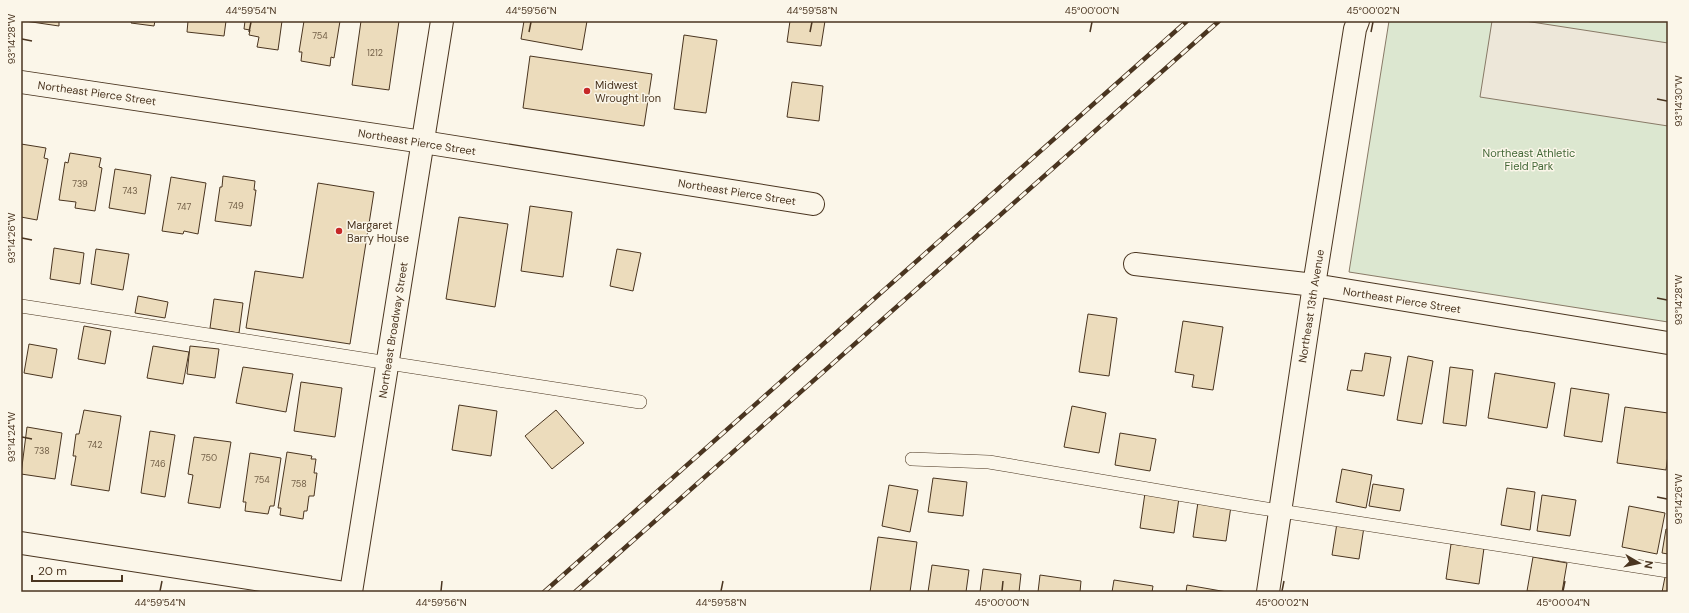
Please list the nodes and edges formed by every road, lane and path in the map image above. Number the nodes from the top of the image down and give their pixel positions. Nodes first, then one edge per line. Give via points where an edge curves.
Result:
1 (442, 21) edge
2 (1358, 21) edge
3 (21, 82) edge
4 (423, 142) junction
5 (813, 204) dead end
6 (1135, 264) dead end
7 (1314, 285) junction
8 (21, 306) edge
9 (1668, 343) edge
10 (388, 363) junction
11 (640, 402) dead end
12 (912, 459) dead end
13 (1280, 511) junction
14 (21, 543) edge
15 (1668, 571) edge
16 (339, 592) edge
17 (351, 592) edge
18 (1268, 592) edge

1 - 4 street, Northeast Broadway Street
2 - 7 street, Northeast 13th Avenue
3 - 4 street, Northeast Pierce Street
4 - 5 street, Northeast Pierce Street
4 - 10 street, Northeast Broadway Street
6 - 7 street, Northeast Pierce Street
7 - 9 street, Northeast Pierce Street
7 - 13 street, Northeast 13th Avenue
8 - 10 lane
10 - 11 lane
10 - 17 street, Northeast Broadway Street
12 - 13 lane via 989,462
13 - 15 lane
13 - 18 street, Northeast 13th Avenue
14 - 16 street

